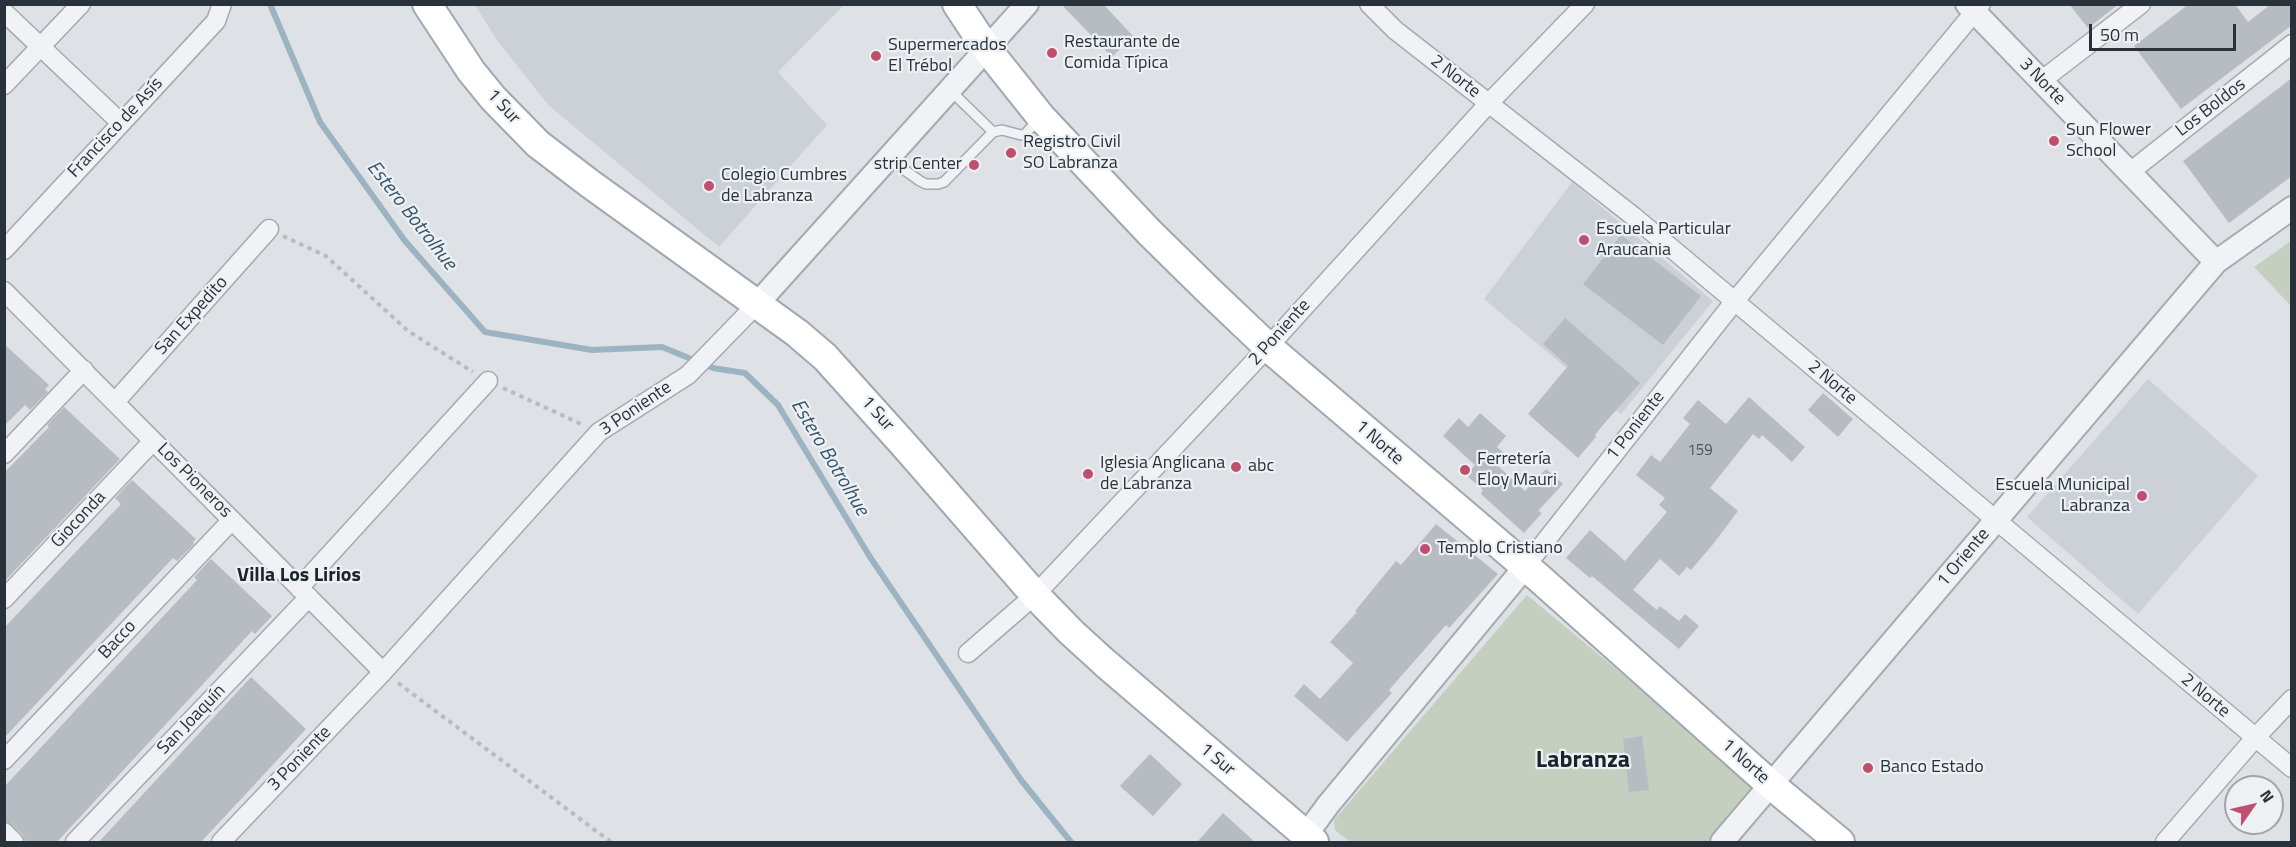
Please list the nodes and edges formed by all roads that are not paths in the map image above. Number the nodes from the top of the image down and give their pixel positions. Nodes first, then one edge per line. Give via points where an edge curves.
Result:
1 (81, 4) edge
2 (222, 4) edge
3 (427, 4) edge
4 (957, 4) edge
5 (1027, 4) edge
6 (1369, 4) edge
7 (1585, 4) edge
8 (2141, 4) edge
9 (1975, 7) edge
10 (4, 12) edge
11 (2292, 45) edge
12 (41, 47) junction
13 (986, 48) junction
14 (2041, 81) junction
15 (4, 85) edge
16 (950, 89) junction
17 (1489, 103) junction
18 (1041, 117) junction
19 (120, 123) junction
20 (993, 132) junction
21 (888, 158) junction
22 (2130, 172) junction
23 (2292, 208) edge
24 (269, 229) road end
25 (4, 250) edge
26 (2216, 262) junction
27 (5, 292) edge
28 (1734, 302) junction
29 (757, 304) junction
30 (1268, 347) junction
31 (84, 370) junction
32 (488, 381) road end
33 (115, 402) junction
34 (153, 441) junction
35 (4, 454) edge
36 (1997, 519) junction
37 (232, 520) junction
38 (1525, 567) junction
39 (304, 593) junction
40 (1035, 595) junction
41 (4, 599) edge
42 (968, 653) dead end
43 (383, 672) junction
44 (2292, 699) edge
45 (2255, 738) junction
46 (4, 760) edge
47 (2292, 768) edge
48 (1771, 785) junction
49 (4, 832) edge
50 (1307, 840) edge
51 (14, 843) edge
52 (75, 843) edge
53 (221, 843) edge
54 (1722, 843) edge
55 (1840, 843) edge
56 (2165, 843) edge

1 - 12 street
2 - 19 street, Francisco de Asís via 216,21
3 - 29 main road, 1 Sur via 471,71 538,144
4 - 13 main road, 1 Norte
5 - 13 street, 3 Poniente
6 - 17 street, 2 Norte via 1395,30
7 - 17 street, 2 Poniente
8 - 14 street
9 - 14 street, 3 Norte
9 - 28 street, 1 Poniente
10 - 12 street
11 - 22 street, Los Boldos
12 - 15 street
12 - 19 street
13 - 16 street, 3 Poniente
13 - 18 main road, 1 Norte
14 - 22 street, 3 Norte
16 - 20 lane
16 - 21 street, 3 Poniente
17 - 28 street, 2 Norte via 1601,190
17 - 30 street, 2 Poniente
18 - 20 lane via 1025,134
18 - 30 main road, 1 Norte via 1149,232
19 - 25 street, Francisco de Asís
20 - 21 lane via 938,184 920,181
21 - 29 street, 3 Poniente
22 - 26 street, 3 Norte
23 - 26 street, 1 Oriente
24 - 33 street, San Expedito
26 - 36 street, 1 Oriente
27 - 31 street, Los Pioneros
28 - 36 street, 2 Norte
28 - 38 street, 1 Poniente
29 - 40 main road, 1 Sur via 825,357
29 - 43 street, 3 Poniente via 688,375 599,432
30 - 38 main road, 1 Norte
30 - 40 street, 2 Poniente
31 - 33 street, Los Pioneros
31 - 35 street
32 - 39 street, San Joaquín
33 - 34 street, Los Pioneros
34 - 37 street, Los Pioneros
34 - 41 street, Gioconda
36 - 45 street, 2 Norte
36 - 48 street, 1 Oriente
37 - 39 street, Los Pioneros
37 - 46 street, Bacco
38 - 48 main road, 1 Norte
38 - 50 street, 1 Poniente via 1328,805
39 - 43 street, Los Pioneros
39 - 52 street, San Joaquín
40 - 42 street, 2 Poniente
40 - 50 main road, 1 Sur via 1105,663
43 - 53 street, 3 Poniente
44 - 45 street
45 - 47 street, 2 Norte
45 - 56 street
48 - 54 street, 1 Oriente
48 - 55 main road, 1 Norte
49 - 51 street

